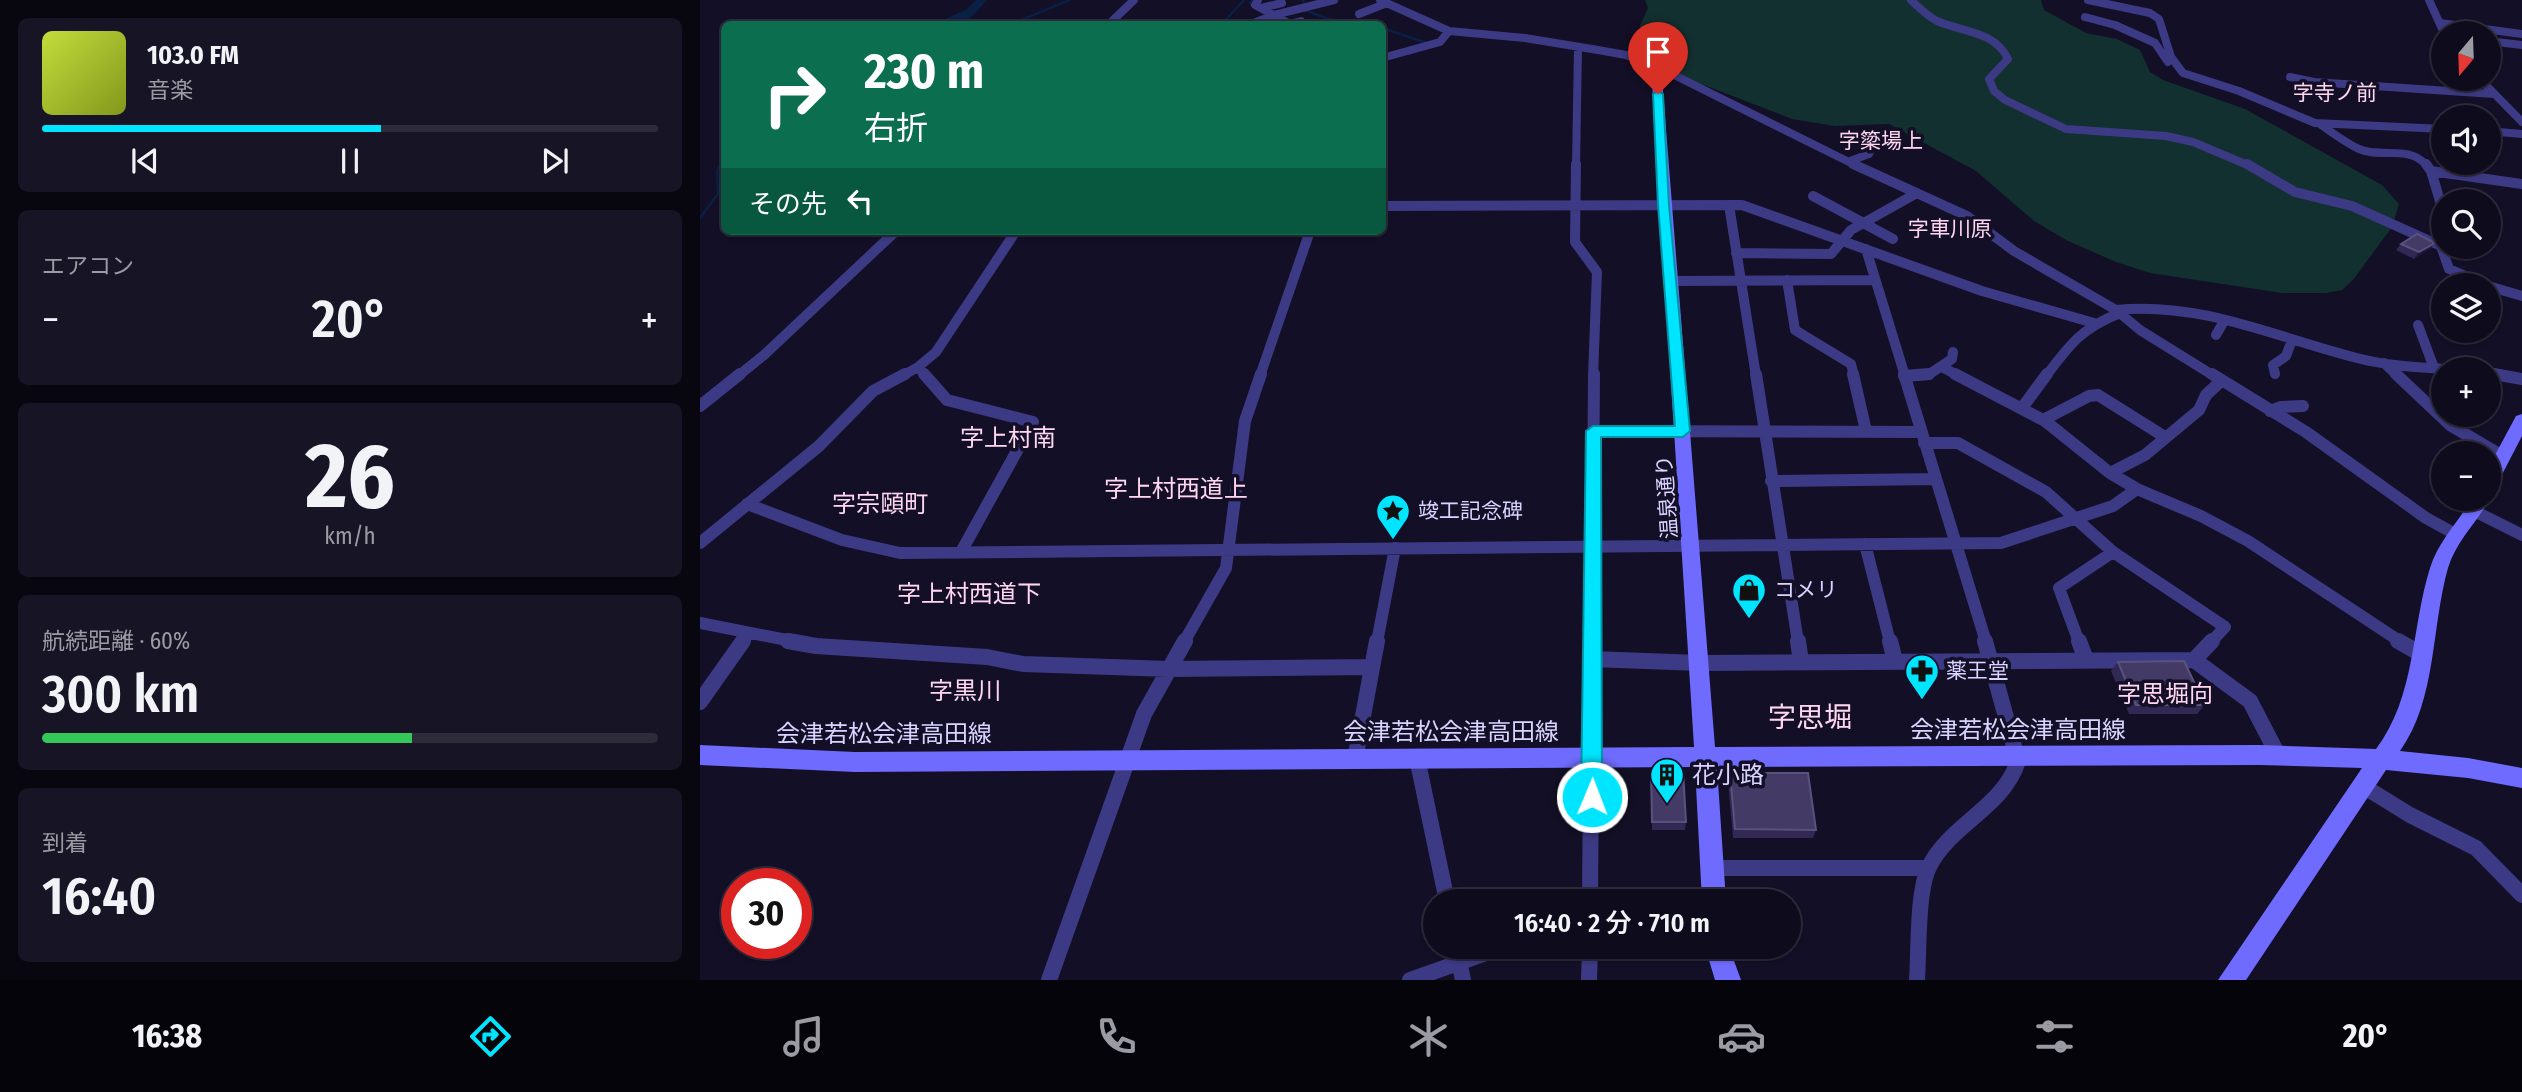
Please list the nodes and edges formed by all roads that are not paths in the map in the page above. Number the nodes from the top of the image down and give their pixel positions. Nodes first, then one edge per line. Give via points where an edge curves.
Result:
1 (1134, 0) edge
2 (1334, 0) edge
3 (1911, 0) edge
4 (2088, 0) edge
5 (2429, 0) edge
6 (1384, 2) edge
7 (1282, 3) dead end
8 (1259, 4) edge
9 (1359, 13) dead end
10 (1273, 15) junction
11 (2085, 17) dead end
12 (1112, 21) edge
13 (1258, 21) edge
14 (1284, 21) edge
15 (2439, 21) edge
16 (1449, 31) junction
17 (2501, 31) edge
18 (2522, 34) edge
19 (2501, 43) edge
20 (2522, 46) edge
21 (1578, 47) junction
22 (1386, 57) edge
23 (1656, 66) junction
24 (2181, 69) junction
25 (2290, 77) dead end
26 (2494, 93) joint
27 (2518, 115) edge
28 (2522, 122) edge
29 (2321, 125) junction
30 (2431, 128) edge
31 (2501, 132) edge
32 (2522, 134) edge
33 (1889, 136) dead end
34 (1850, 161) junction
35 (2431, 171) edge
36 (2459, 175) edge
37 (2522, 184) edge
38 (1917, 193) junction
39 (1813, 196) dead end
40 (1574, 205) junction
41 (1664, 205) junction
42 (1729, 205) junction
43 (1386, 206) edge
44 (1865, 222) junction
45 (892, 235) edge
46 (1013, 235) edge
47 (1309, 235) edge
48 (1893, 239) dead end
49 (1843, 241) junction
50 (1866, 249) junction
51 (1736, 253) junction
52 (2456, 273) edge
53 (1787, 280) junction
54 (1874, 280) junction
55 (1671, 281) junction
56 (1740, 281) junction
57 (2501, 289) edge
58 (2522, 296) edge
59 (2118, 311) junction
60 (2224, 321) junction
61 (2094, 323) junction
62 (2418, 325) dead end
63 (2216, 335) dead end
64 (2292, 340) junction
65 (1953, 352) dead end
66 (2431, 359) edge
67 (2384, 363) junction
68 (918, 367) junction
69 (1942, 367) junction
70 (2431, 368) edge
71 (2275, 374) dead end
72 (2501, 375) edge
73 (1904, 376) junction
74 (2522, 379) edge
75 (2222, 380) junction
76 (700, 406) edge
77 (2303, 406) dead end
78 (2022, 408) junction
79 (2270, 411) junction
80 (2043, 420) junction
81 (2522, 420) edge
82 (1593, 431) junction
83 (1683, 431) junction
84 (1866, 431) junction
85 (1764, 432) junction
86 (1923, 437) junction
87 (2165, 437) junction
88 (2504, 457) junction
89 (2501, 462) edge
90 (2110, 473) junction
91 (1935, 479) junction
92 (1772, 481) junction
93 (2137, 489) junction
94 (747, 504) junction
95 (2473, 511) edge
96 (2486, 511) edge
97 (2075, 517) junction
98 (2457, 535) junction
99 (2522, 536) edge
100 (700, 543) edge
101 (1781, 544) junction
102 (1865, 544) junction
103 (1955, 544) junction
104 (1691, 545) junction
105 (1592, 546) junction
106 (1395, 548) junction
107 (1229, 550) junction
108 (961, 552) junction
109 (2113, 552) junction
110 (700, 623) edge
111 (748, 634) junction
112 (2421, 654) junction
113 (1592, 659) junction
114 (1991, 660) junction
115 (2086, 660) junction
116 (2194, 660) junction
117 (1895, 661) junction
118 (1801, 662) junction
119 (1699, 663) junction
120 (1373, 667) junction
121 (1169, 669) junction
122 (700, 702) edge
123 (700, 755) edge
124 (2018, 755) junction
125 (2277, 755) junction
126 (1592, 757) junction
127 (1706, 757) junction
128 (1417, 758) junction
129 (1355, 759) junction
130 (2381, 759) junction
131 (1127, 761) junction
132 (2522, 778) edge
133 (2363, 786) junction
134 (1712, 868) junction
135 (1928, 868) junction
136 (1444, 889) edge
137 (1590, 889) edge
138 (1713, 889) edge
139 (2522, 895) edge
140 (1590, 959) edge
141 (1721, 959) edge
142 (1459, 963) edge
143 (1049, 980) edge
144 (1410, 980) edge
145 (1589, 980) edge
146 (1728, 980) edge
147 (1917, 980) edge
148 (2231, 980) edge

1 - 12 street
2 - 10 street
3 - 52 street via 1936,21 2000,46 2008,59 1989,79 1990,84 2021,110 2074,131 2166,136 2228,154 2283,187 2352,206 2441,246 2449,269
4 - 24 street via 2160,19 2171,57
5 - 15 street
6 - 9 street
6 - 16 street
7 - 8 street
8 - 10 street
10 - 13 street
10 - 14 street
11 - 24 street via 2155,43 2170,65
16 - 21 street
16 - 22 street via 1440,41
17 - 18 street
19 - 20 street
21 - 23 street via 1626,55
21 - 40 street
23 - 34 street
23 - 41 main road, 温泉通り
24 - 29 street
25 - 26 street
26 - 27 street
27 - 28 street
29 - 30 street
29 - 35 street via 2361,150 2414,155
31 - 32 street
33 - 34 street via 1875,139 1872,152
34 - 38 street
36 - 37 street
38 - 44 street
38 - 59 street via 1966,216 2014,251
39 - 44 street
40 - 41 street
40 - 43 street
40 - 82 street via 1575,242 1597,272
41 - 42 street
41 - 55 main road, 温泉通り
42 - 49 street via 1742,205
42 - 51 street
44 - 48 street
44 - 49 street
45 - 76 street via 764,355
46 - 68 street via 936,352
47 - 107 street via 1245,421
49 - 50 street
49 - 51 street via 1831,254
50 - 54 street
50 - 61 street via 1982,291
51 - 56 street
53 - 54 street
53 - 56 street
53 - 84 street via 1795,330 1851,364
54 - 73 street
55 - 56 street
55 - 83 main road, 温泉通り
56 - 85 street
57 - 58 street
59 - 60 street via 2155,301
59 - 61 street
59 - 75 street via 2140,330
60 - 63 street
60 - 64 street
61 - 78 street via 2068,346
62 - 66 street
64 - 67 street
64 - 71 street via 2286,356 2273,365
65 - 69 street
67 - 70 street
67 - 88 street via 2455,430
68 - 94 street via 873,391 830,437
68 - 108 street via 947,400 1033,422
69 - 73 street via 1925,376
69 - 78 street
72 - 74 street
73 - 86 street
75 - 79 street
75 - 87 street via 2206,395 2199,410
77 - 79 street
78 - 80 street
79 - 98 street
80 - 87 street via 2098,395
80 - 90 street
81 - 88 main road
82 - 83 street
82 - 105 street
83 - 85 street
83 - 104 main road, 温泉通り
84 - 85 street
84 - 86 street
85 - 92 street
86 - 91 street
86 - 97 street via 1958,443 2046,492
87 - 90 street via 2145,455
88 - 89 main road
90 - 93 street
91 - 92 street
91 - 103 street
92 - 101 street
93 - 97 street via 2113,508
93 - 112 street via 2223,526
94 - 100 street
94 - 108 street via 882,551
95 - 98 main road
96 - 99 street
97 - 103 street via 2001,543
97 - 109 street
98 - 112 main road via 2439,566
101 - 102 street
101 - 104 street
101 - 118 street
102 - 103 street
102 - 117 street
103 - 114 street
104 - 105 street
104 - 119 main road, 温泉通り
105 - 106 street
105 - 113 street
106 - 107 street
106 - 120 street
107 - 108 street
107 - 121 street via 1224,572
109 - 115 street via 2059,588
109 - 116 street via 2225,627
110 - 111 street
111 - 121 street via 816,646 986,657 1009,664
111 - 122 street
112 - 130 main road via 2410,706 2396,739
113 - 119 street
113 - 126 street
114 - 115 street
114 - 117 street
114 - 124 street
115 - 116 street
116 - 125 street via 2250,701
117 - 118 street
118 - 119 street
119 - 127 main road, 温泉通り
120 - 121 street
120 - 129 street
121 - 131 street
123 - 131 main road, 会津若松会津高田線 via 855,762
124 - 125 main road, 会津若松会津高田線
124 - 127 main road, 会津若松会津高田線
124 - 135 street via 2018,768 2012,776
125 - 130 main road, 会津若松会津高田線
126 - 127 main road, 会津若松会津高田線
126 - 128 main road, 会津若松会津高田線
126 - 137 street
127 - 134 main road, 温泉通り
128 - 129 main road, 会津若松会津高田線
128 - 136 street
129 - 131 main road, 会津若松会津高田線
130 - 132 main road, 会津若松会津高田線
130 - 133 main road
131 - 143 street
133 - 139 street via 2476,848
133 - 148 main road
134 - 135 street
134 - 138 main road, 温泉通り
135 - 147 street
140 - 145 street
141 - 146 main road
142 - 144 street

